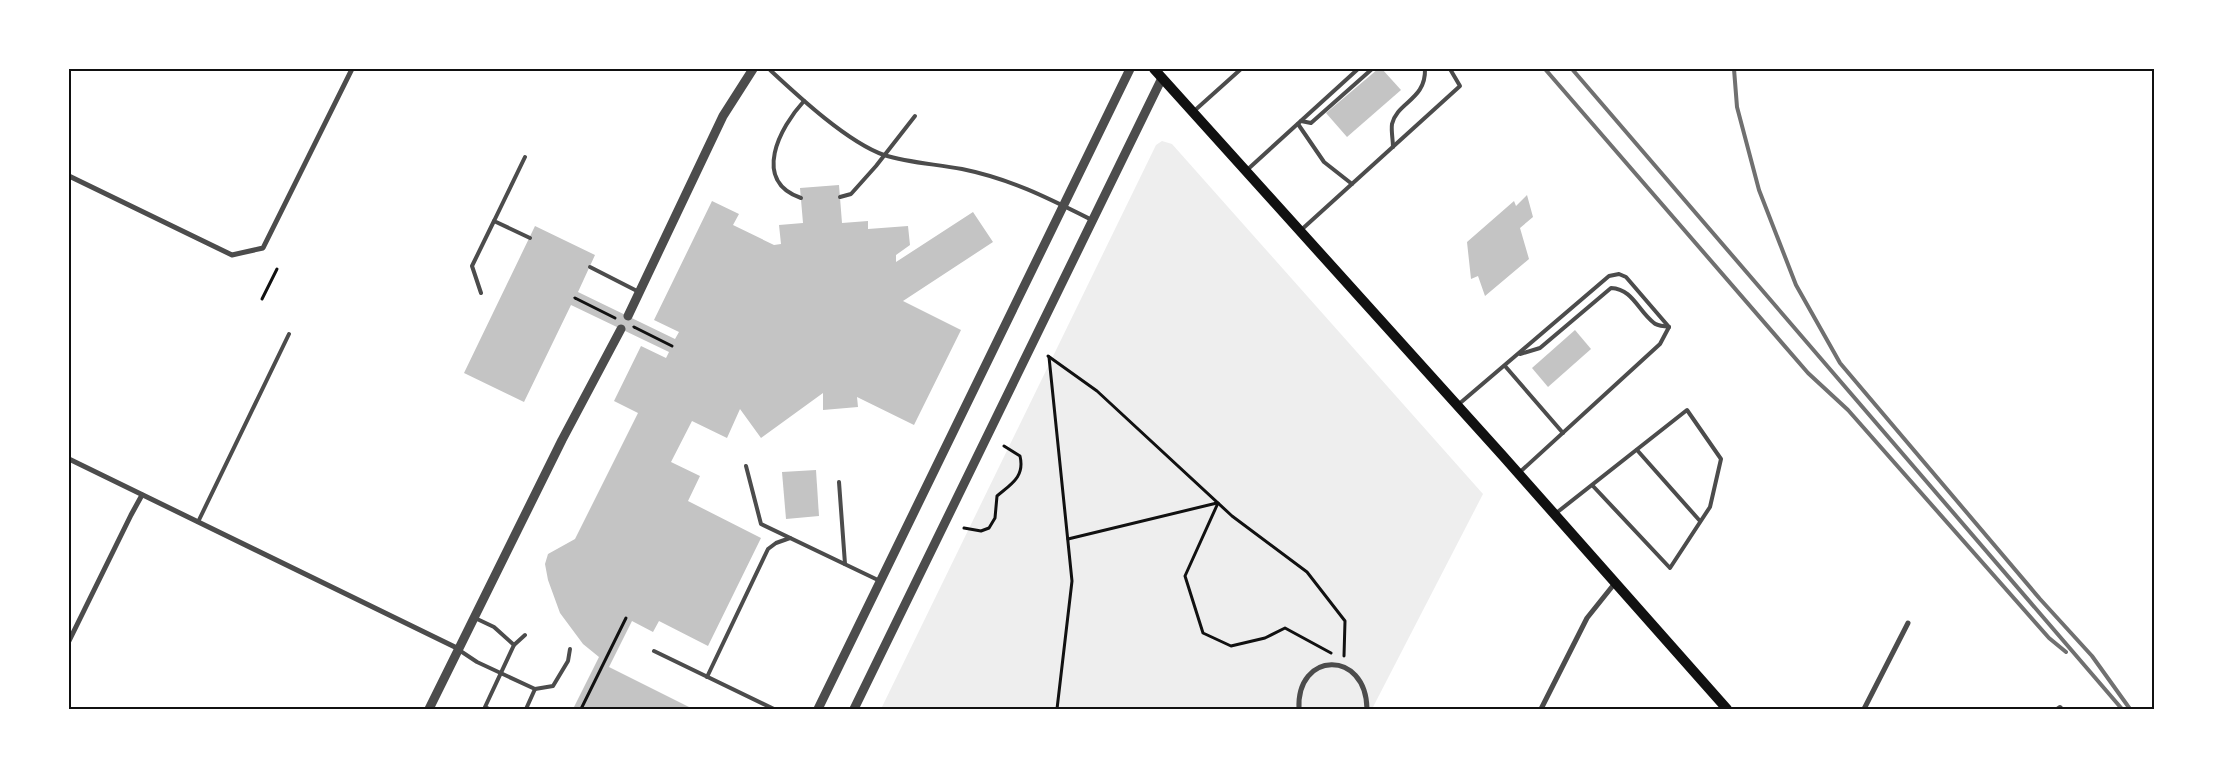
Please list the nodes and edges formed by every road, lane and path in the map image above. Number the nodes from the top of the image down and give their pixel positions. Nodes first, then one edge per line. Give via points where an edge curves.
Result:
1 (352, 69) edge
2 (753, 69) edge
3 (769, 69) edge
4 (1130, 69) edge
5 (1154, 69) edge
6 (1241, 69) edge
7 (1358, 69) edge
8 (1372, 69) edge
9 (1425, 69) edge
10 (1450, 69) edge
11 (1162, 78) junction
12 (804, 101) junction
13 (1193, 112) junction
14 (915, 116) dead end
15 (1299, 123) junction
16 (1393, 147) junction
17 (883, 155) junction
18 (525, 157) dead end
19 (1246, 171) junction
20 (69, 176) edge
21 (1352, 184) junction
22 (840, 197) dead end
23 (801, 198) dead end
24 (1063, 205) junction
25 (1092, 220) junction
26 (494, 221) junction
27 (1300, 231) junction
28 (530, 238) dead end
29 (590, 267) dead end
30 (277, 269) dead end
31 (639, 292) junction
32 (481, 293) dead end
33 (262, 300) dead end
34 (628, 316) dead end
35 (1669, 328) junction
36 (621, 329) dead end
37 (289, 334) dead end
38 (1517, 354) junction
39 (1505, 366) junction
40 (1458, 406) junction
41 (1563, 433) junction
42 (1004, 446) dead end
43 (1637, 450) junction
44 (69, 459) edge
45 (746, 466) dead end
46 (1518, 473) junction
47 (839, 482) dead end
48 (1592, 485) junction
49 (142, 496) junction
50 (1218, 503) junction
51 (1555, 514) junction
52 (1700, 521) junction
53 (198, 522) junction
54 (964, 528) dead end
55 (790, 538) junction
56 (1068, 539) junction
57 (845, 564) junction
58 (880, 581) junction
59 (1616, 582) junction
60 (474, 618) junction
61 (626, 618) dead end
62 (1908, 623) dead end
63 (525, 635) dead end
64 (69, 641) edge
65 (514, 645) junction
66 (459, 649) junction
67 (570, 649) dead end
68 (654, 651) dead end
69 (501, 673) junction
70 (707, 677) junction
71 (535, 689) junction
72 (429, 709) edge
73 (489, 709) edge
74 (526, 709) edge
75 (581, 709) edge
76 (774, 709) edge
77 (818, 709) edge
78 (854, 709) edge
79 (1057, 709) edge
80 (1299, 709) edge
81 (1367, 709) edge
82 (1542, 709) edge
83 (1728, 709) edge
84 (1864, 709) edge
85 (2057, 709) edge
86 (2062, 709) edge

1 - 20 street via 263,248 232,255
2 - 31 street via 723,116
3 - 12 lane
4 - 24 street
5 - 11 main road
6 - 13 lane
7 - 15 lane
8 - 15 lane via 1311,123
9 - 16 lane via 1422,89 1395,117
10 - 16 lane via 1460,86
11 - 13 main road
11 - 25 street
12 - 17 lane via 843,131
12 - 23 lane via 790,116 777,143 773,161 782,186 791,195
13 - 19 main road
14 - 17 lane
15 - 19 lane
15 - 21 lane via 1324,162
16 - 21 lane
17 - 22 lane via 851,194
17 - 24 lane via 1001,179
18 - 26 lane
19 - 27 main road
21 - 27 lane
24 - 25 lane
24 - 58 street
25 - 78 street
26 - 28 lane
26 - 32 lane via 472,266
27 - 40 main road
29 - 31 lane
30 - 33 path
31 - 34 street
35 - 38 lane via 1655,324 1629,294 1611,288 1540,348
35 - 38 lane via 1626,277 1619,274 1609,276
35 - 41 lane via 1660,344
36 - 60 street
37 - 53 lane
38 - 39 lane
39 - 40 lane
39 - 41 lane
40 - 46 main road
41 - 46 lane
42 - 54 path via 1020,456 1022,466 1018,478 997,496 995,518 989,528 981,531
43 - 48 lane
43 - 52 lane
43 - 52 lane via 1687,410 1721,459 1710,507
44 - 49 street
45 - 55 lane via 761,524
46 - 51 main road
47 - 57 lane
48 - 51 lane
48 - 52 lane via 1670,568
49 - 53 street
49 - 64 street
50 - 50 path via 1307,572 1345,621 1344,660 1285,628 1265,638 1231,646 1203,633 1185,576
50 - 56 path
50 - 56 path via 1097,391 1048,356
51 - 59 main road
53 - 66 street
55 - 57 lane
55 - 70 lane via 768,549
56 - 79 path via 1072,581
57 - 58 lane
58 - 77 street
59 - 82 street via 1586,618
59 - 83 main road
60 - 65 lane via 494,627
60 - 66 street
61 - 75 path
62 - 84 street
63 - 65 lane
65 - 69 lane
66 - 69 lane
66 - 72 street
67 - 71 lane via 568,661 553,686
68 - 70 lane
69 - 71 lane
69 - 73 lane via 485,707
70 - 76 lane
71 - 74 lane
80 - 81 street via 1299,697 1311,673 1320,666 1331,664 1343,666 1356,674 1362,684
85 - 86 lane

